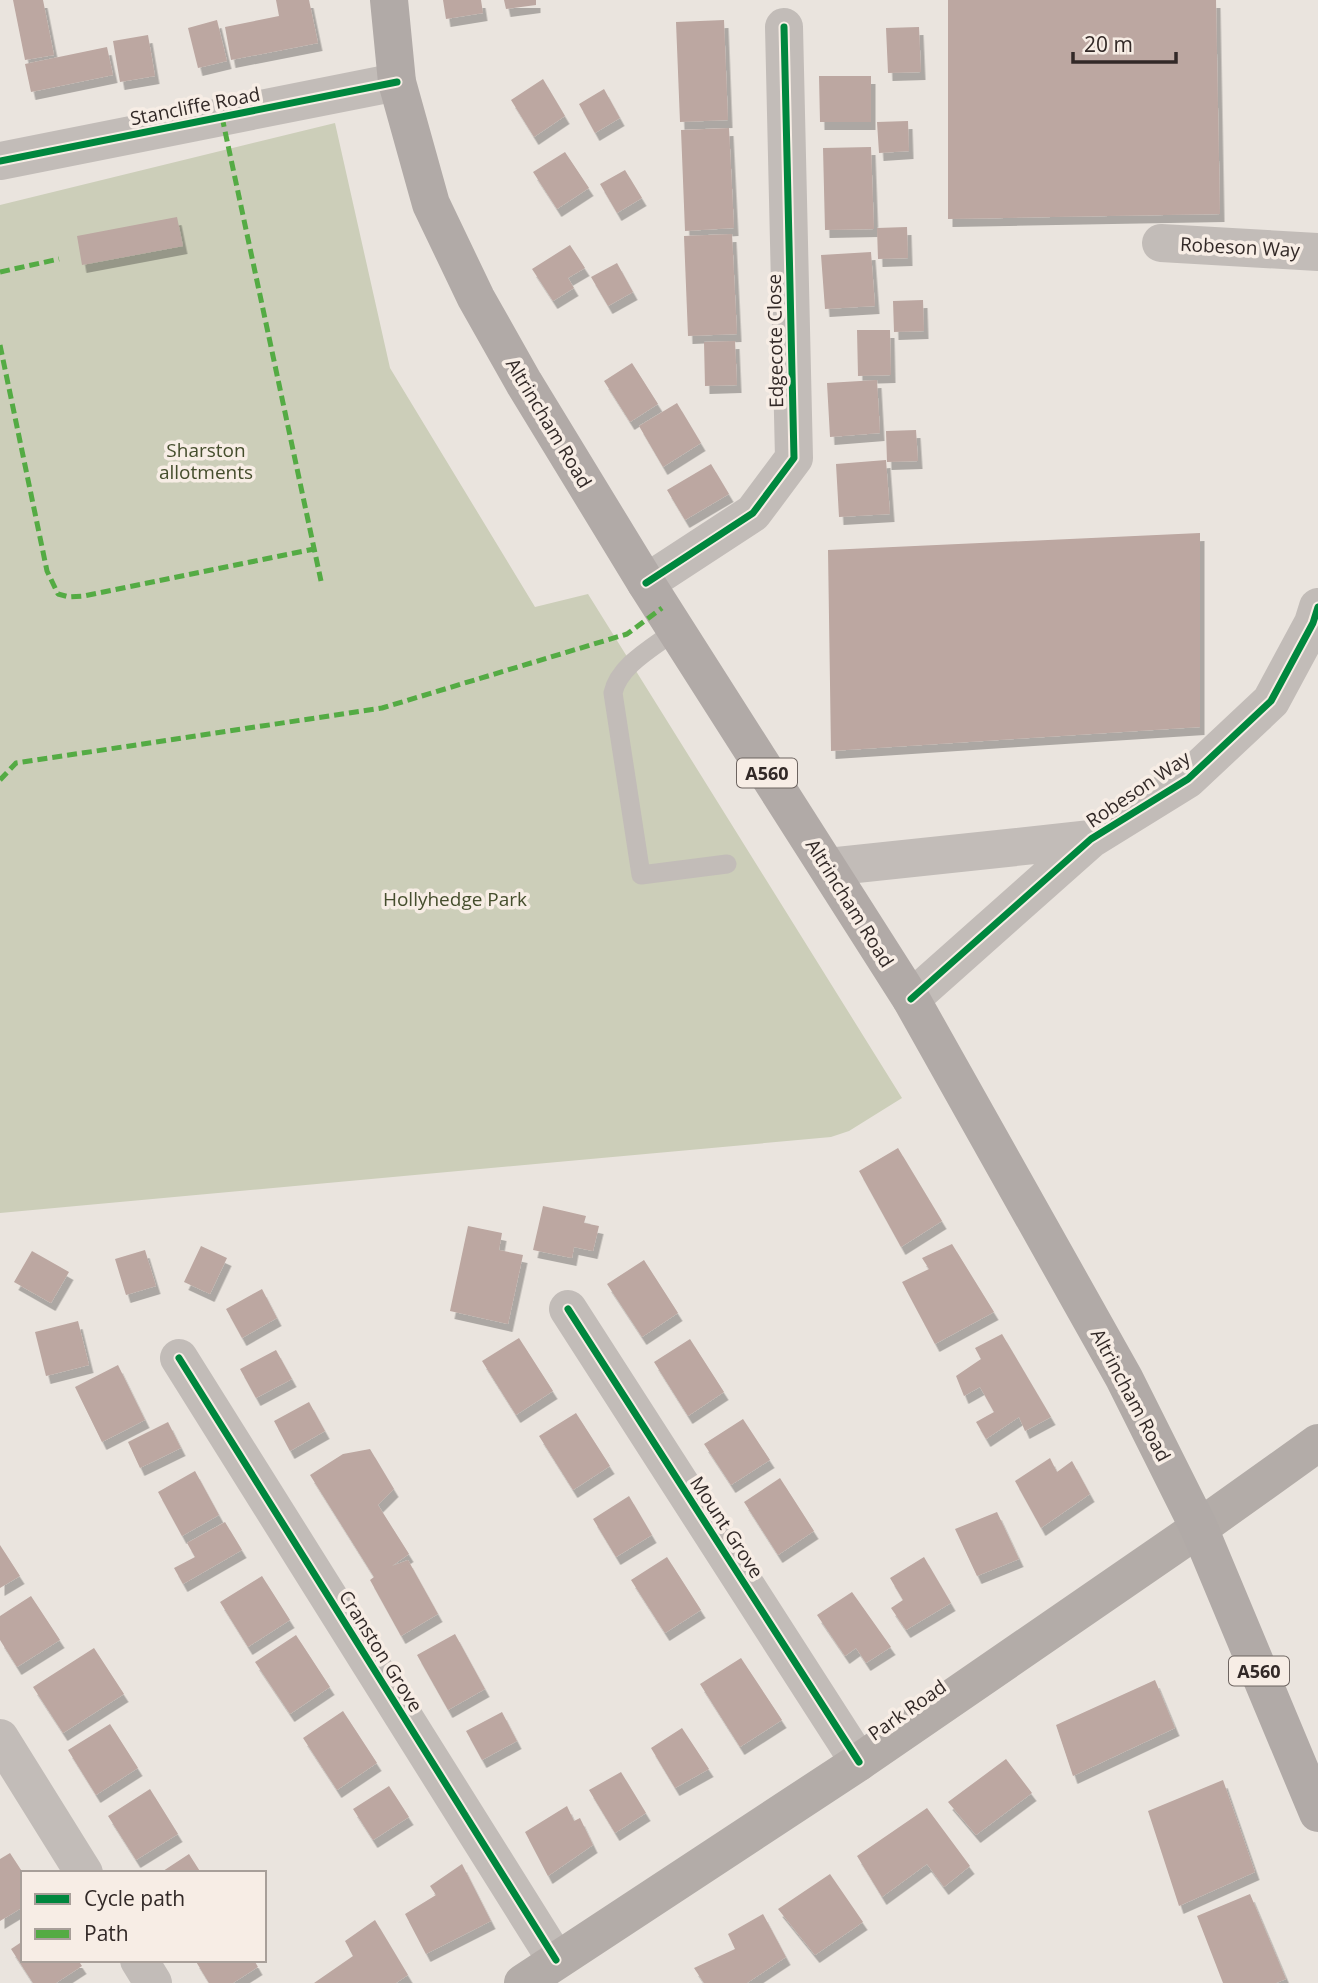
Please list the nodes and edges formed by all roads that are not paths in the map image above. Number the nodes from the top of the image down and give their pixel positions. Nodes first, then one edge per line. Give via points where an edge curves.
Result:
1 (389, 0) edge
2 (784, 27) dead end
3 (397, 82) junction
4 (0, 161) edge
5 (1161, 243) dead end
6 (1318, 252) edge
7 (646, 583) junction
8 (1318, 607) edge
9 (676, 631) junction
10 (1091, 839) junction
11 (727, 864) dead end
12 (828, 867) junction
13 (911, 999) junction
14 (568, 1308) dead end
15 (179, 1358) dead end
16 (1318, 1443) edge
17 (1199, 1528) junction
18 (0, 1738) edge
19 (859, 1762) junction
20 (1318, 1813) edge
21 (83, 1871) edge
22 (556, 1960) junction
23 (140, 1962) edge
24 (153, 1983) edge
25 (523, 1983) edge

1 - 3 main road, Altrincham Road / A560
2 - 7 street, Edgecote Close via 793,458 753,513
3 - 4 street, Stancliffe Road
3 - 7 main road, Altrincham Road / A560 via 431,204 476,298
5 - 6 street, Robeson Way
7 - 9 main road, Altrincham Road / A560
8 - 10 street, Robeson Way via 1270,701 1188,779
9 - 11 lane via 626,669 616,680 613,693 641,875
9 - 12 main road, Altrincham Road / A560
10 - 12 street, Robeson Way
10 - 13 street, Robeson Way
12 - 13 main road, Altrincham Road / A560
13 - 17 main road, Altrincham Road / A560 via 1124,1378
14 - 19 street, Mount Grove
15 - 22 street, Cranston Grove
16 - 17 main road, Park Road
17 - 19 main road, Park Road
17 - 20 main road, Altrincham Road / A560
18 - 21 street
19 - 22 main road, Park Road
22 - 25 main road, Park Road
23 - 24 street

